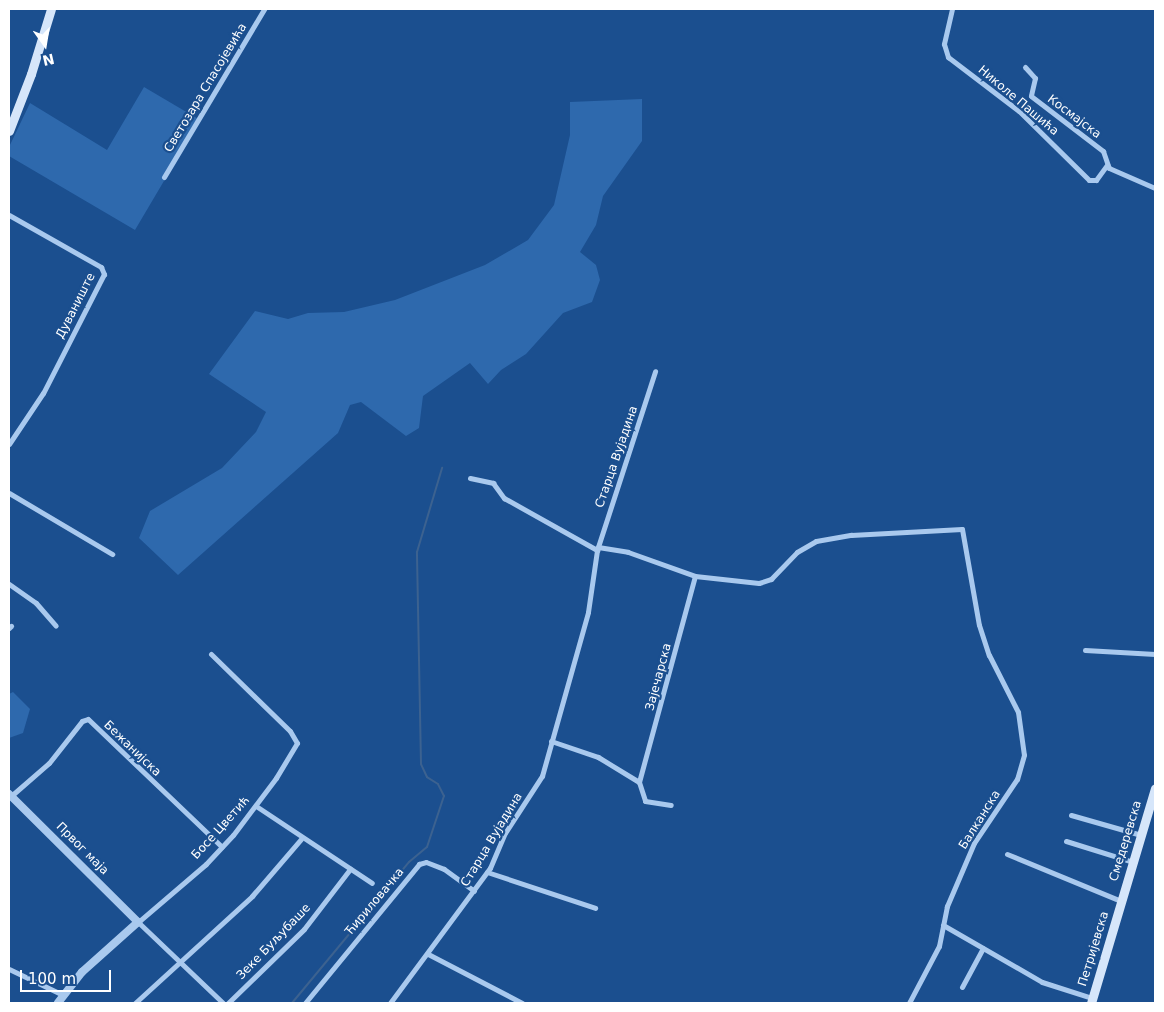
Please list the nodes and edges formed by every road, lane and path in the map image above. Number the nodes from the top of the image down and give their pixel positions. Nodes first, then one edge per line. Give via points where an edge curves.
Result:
1 (51, 9) edge
2 (264, 9) edge
3 (952, 9) edge
4 (1025, 67) dead end
5 (9, 128) edge
6 (1107, 165) junction
7 (164, 177) dead end
8 (1155, 188) edge
9 (9, 215) edge
10 (655, 371) dead end
11 (9, 444) edge
12 (470, 478) dead end
13 (9, 493) edge
14 (597, 548) junction
15 (112, 554) dead end
16 (695, 576) junction
17 (9, 584) edge
18 (56, 626) dead end
19 (1085, 650) dead end
20 (211, 654) dead end
21 (1155, 654) edge
22 (551, 741) junction
23 (639, 782) junction
24 (1155, 788) edge
25 (10, 795) edge
26 (256, 806) junction
27 (671, 806) dead end
28 (1071, 815) dead end
29 (1141, 835) junction
30 (301, 839) junction
31 (1066, 841) dead end
32 (222, 847) junction
33 (1007, 854) dead end
34 (1133, 862) junction
35 (350, 869) junction
36 (487, 872) junction
37 (372, 883) dead end
38 (474, 891) junction
39 (1122, 901) junction
40 (595, 908) dead end
41 (138, 922) junction
42 (943, 925) junction
43 (983, 948) junction
44 (428, 954) junction
45 (179, 962) junction
46 (9, 969) edge
47 (962, 987) dead end
48 (63, 995) junction
49 (1092, 1001) edge
50 (58, 1003) edge
51 (135, 1003) edge
52 (223, 1003) edge
53 (228, 1003) edge
54 (305, 1003) edge
55 (390, 1003) edge
56 (522, 1003) edge
57 (909, 1003) edge

1 - 5 main road
2 - 7 street, Светозара Спасојевића
3 - 6 street, Николе Пашића via 944,44 948,57 1019,111 1089,180 1096,180
4 - 6 street, Космајска via 1036,78 1031,96 1103,151
6 - 8 street
9 - 11 street, Дуваниште via 101,267 104,274 43,393
10 - 14 street, Старца Вујадина
12 - 14 street via 493,483 504,498
13 - 15 street
14 - 16 street via 628,552
14 - 22 street, Старца Вујадина via 588,612
16 - 23 street, Зајечарска
16 - 42 street, Балканска via 766,582 806,546 828,538 962,530 979,624 998,675 1022,724 1023,763 1005,801 974,843 947,906
17 - 18 street via 36,603
19 - 21 street
20 - 26 street, Босе Цветић via 296,740 296,748
22 - 23 street via 598,757
22 - 36 street, Старца Вујадина via 538,783 505,833
23 - 27 street via 645,800
24 - 29 main road, Смедеревска
25 - 32 street, Бежанијска via 49,763 82,721 88,720
25 - 41 street, Првог маја
26 - 30 street
26 - 32 street, Босе Цветић
28 - 29 street
29 - 34 main road, Смедеревска
30 - 35 street
30 - 45 street via 252,896
31 - 34 street
32 - 41 street, Босе Цветић
33 - 39 street
34 - 39 main road, Смедеревска
35 - 37 street
35 - 53 street, Зеке Буљубаше via 304,929
36 - 38 street, Старца Вујадина
36 - 40 street
38 - 44 street, Старца Вујадина
38 - 54 street, Ћириловачка via 444,869 426,862 419,864
39 - 49 main road, Петријевска
41 - 45 street
41 - 48 street, Босе Цветић via 82,972
42 - 43 street
42 - 57 street, Балканска via 931,966
43 - 47 street
43 - 49 street via 1047,985
44 - 55 street, Старца Вујадина
44 - 56 street
45 - 51 street
45 - 52 street
46 - 48 street
48 - 50 street, Босе Цветић

